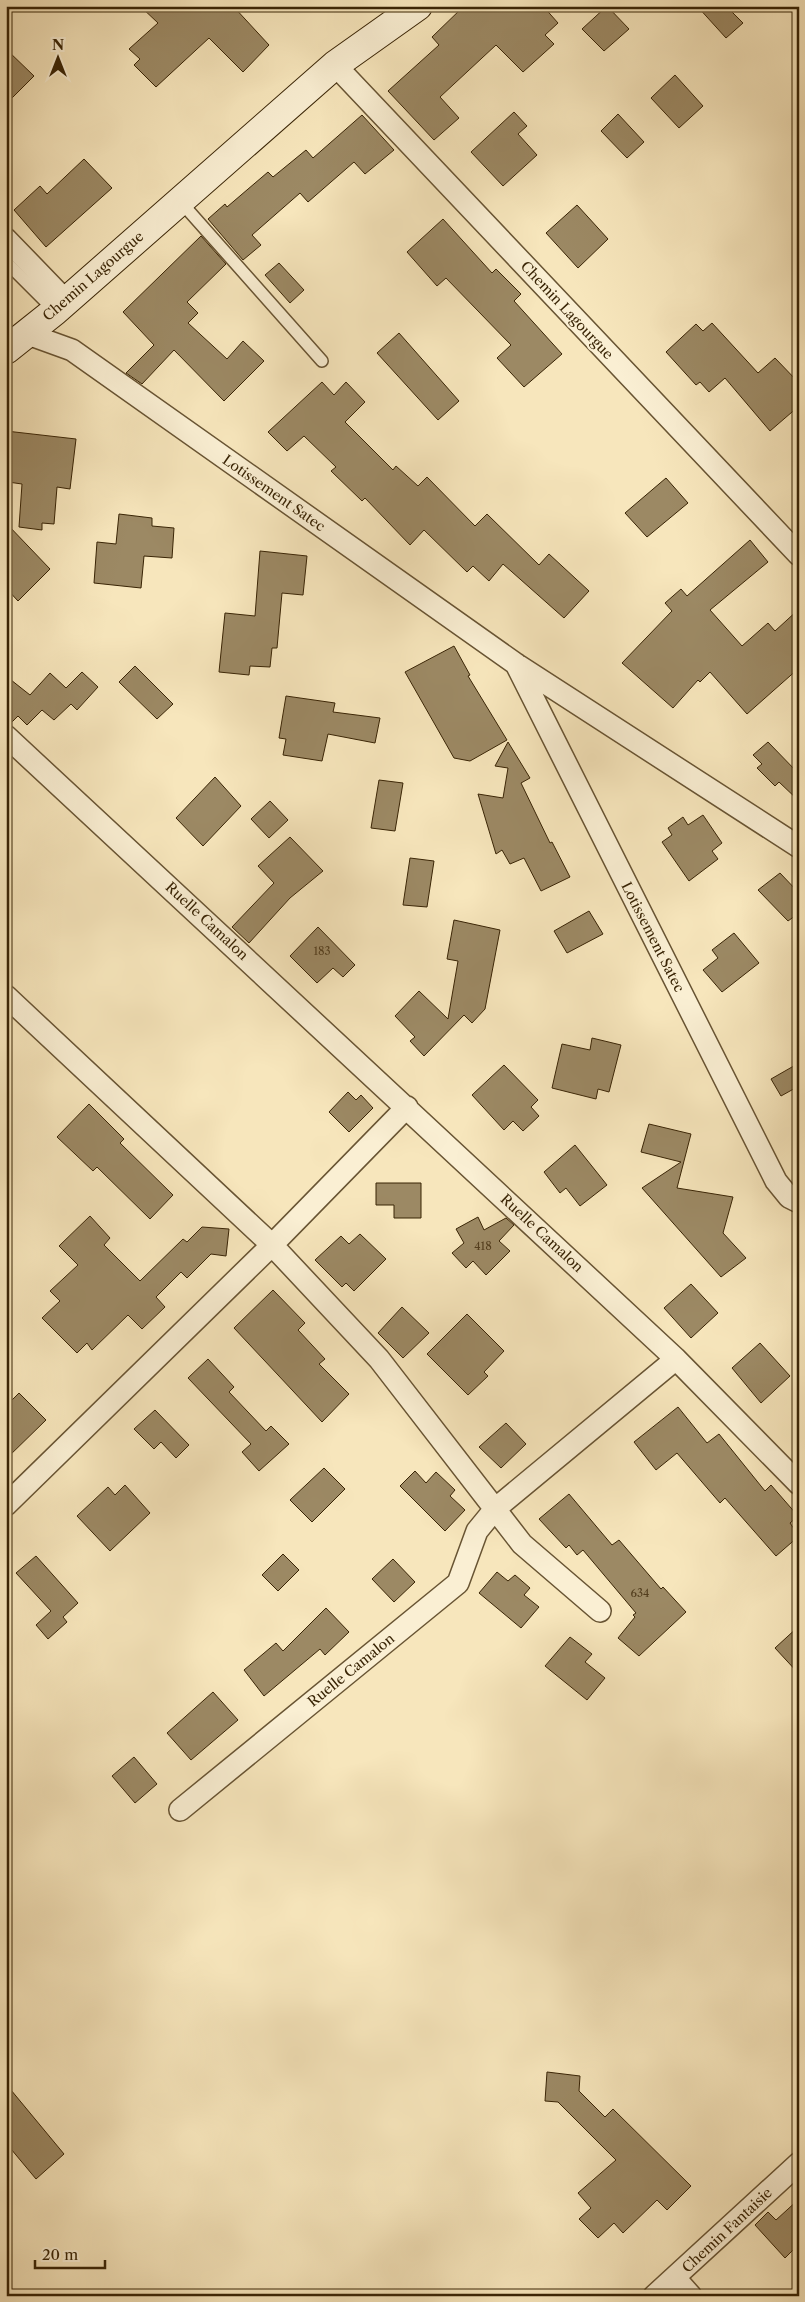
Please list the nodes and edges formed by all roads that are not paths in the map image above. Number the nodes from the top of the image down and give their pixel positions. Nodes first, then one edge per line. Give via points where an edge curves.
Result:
1 (418, 6) edge
2 (335, 65) junction
3 (180, 201) junction
4 (6, 239) edge
5 (6, 262) edge
6 (60, 306) junction
7 (16, 342) edge
8 (322, 361) dead end
9 (799, 554) edge
10 (516, 664) junction
11 (6, 736) edge
12 (799, 847) edge
13 (6, 996) edge
14 (407, 1108) junction
15 (799, 1202) edge
16 (272, 1244) junction
17 (676, 1359) junction
18 (799, 1484) edge
19 (6, 1505) edge
20 (495, 1509) junction
21 (600, 1611) dead end
22 (180, 1810) dead end
23 (799, 2163) edge
24 (675, 2278) junction
25 (654, 2296) edge
26 (691, 2296) edge

1 - 2 street, Chemin Lagourgue
2 - 3 street, Chemin Lagourgue
2 - 9 street, Chemin Lagourgue
3 - 6 street, Chemin Lagourgue
3 - 8 lane
4 - 6 street
5 - 6 lane
6 - 7 street, Chemin Lagourgue
7 - 10 street, Lotissement Satec via 72,350
10 - 12 street, Lotissement Satec
10 - 15 street, Lotissement Satec via 776,1181 789,1197
11 - 14 street, Ruelle Camalon
13 - 16 street
14 - 16 street
14 - 17 street, Ruelle Camalon
16 - 19 street
16 - 20 street via 379,1359
17 - 18 street, Ruelle Camalon
17 - 20 street, Ruelle Camalon
20 - 21 street via 522,1544
20 - 22 street, Ruelle Camalon via 477,1531 458,1582
23 - 24 street, Chemin Fantaisie
24 - 25 street, Chemin Fantaisie
24 - 26 street

